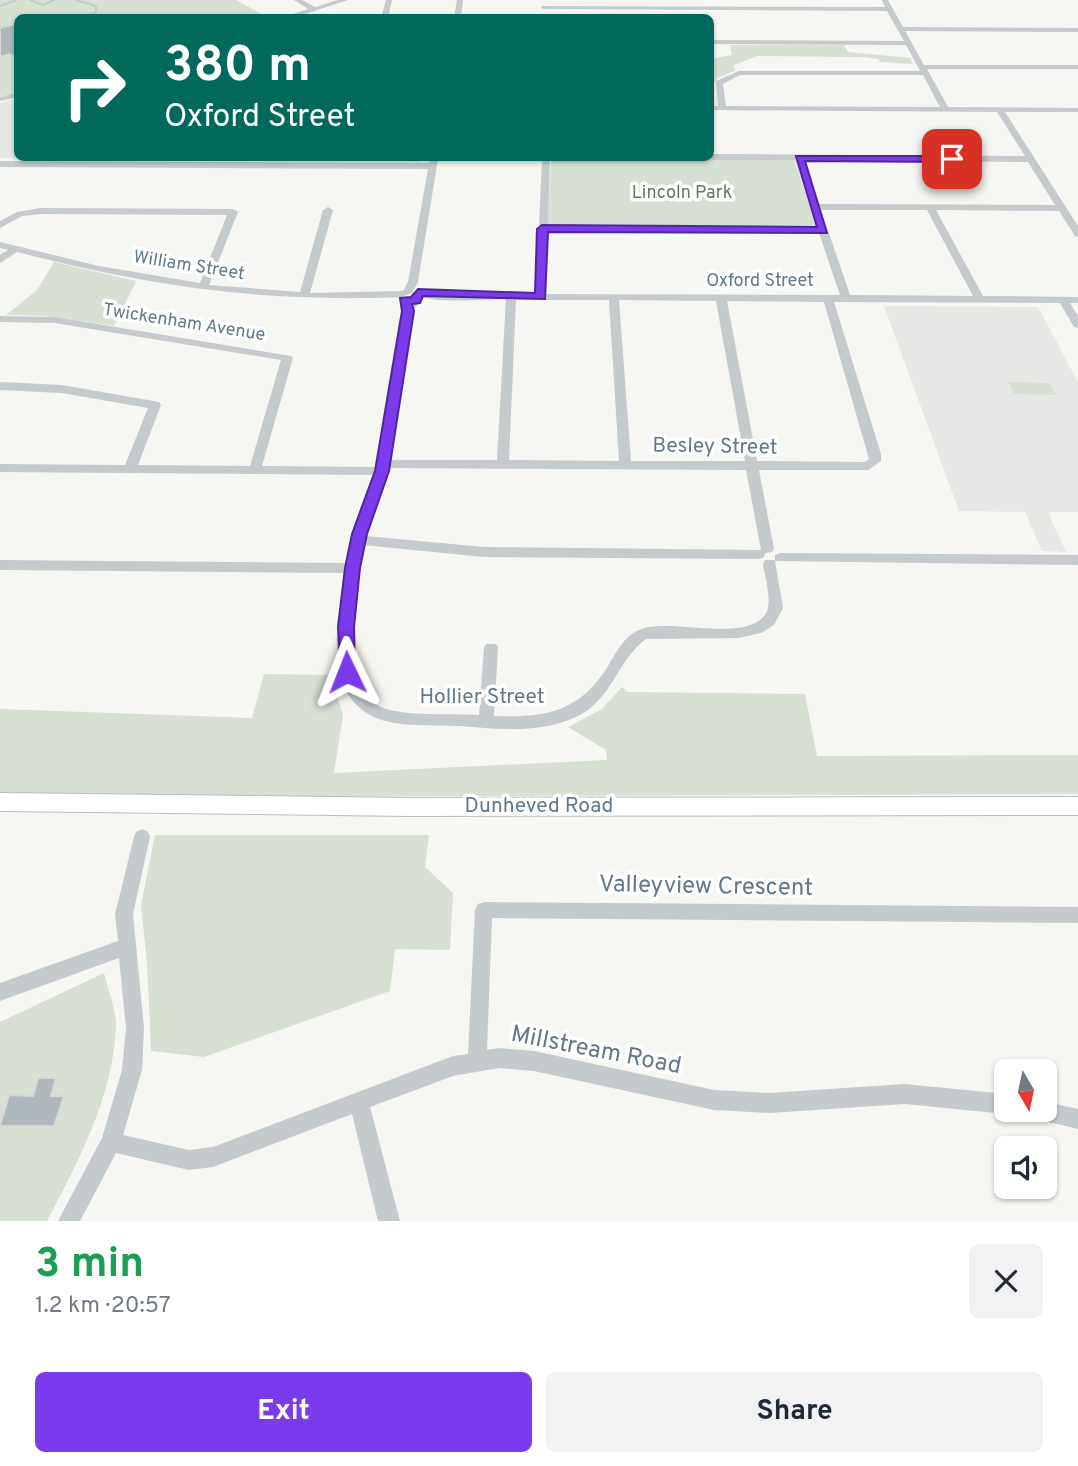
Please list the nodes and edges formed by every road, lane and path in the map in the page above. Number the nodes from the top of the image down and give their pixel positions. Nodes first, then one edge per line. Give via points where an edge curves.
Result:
1 (298, 0) edge
2 (345, 0) edge
3 (884, 0) edge
4 (543, 4) edge
5 (653, 8) junction
6 (314, 9) junction
7 (889, 9) junction
8 (297, 14) edge
9 (654, 14) edge
10 (901, 29) junction
11 (1078, 30) edge
12 (714, 42) edge
13 (908, 43) junction
14 (1078, 67) edge
15 (924, 70) junction
16 (714, 108) edge
17 (722, 108) junction
18 (946, 110) junction
19 (1000, 110) junction
20 (1078, 110) edge
21 (714, 157) edge
22 (799, 158) junction
23 (1031, 159) junction
24 (546, 161) edge
25 (433, 162) edge
26 (0, 164) edge
27 (816, 207) junction
28 (930, 208) junction
29 (1062, 208) junction
30 (328, 210) dead end
31 (0, 225) edge
32 (542, 229) junction
33 (823, 230) junction
34 (1078, 233) edge
35 (0, 246) edge
36 (15, 249) junction
37 (0, 260) edge
38 (203, 288) junction
39 (304, 295) junction
40 (411, 296) junction
41 (511, 296) junction
42 (541, 297) junction
43 (614, 298) junction
44 (721, 298) junction
45 (828, 299) junction
46 (846, 299) junction
47 (980, 300) junction
48 (1063, 300) junction
49 (1078, 300) edge
50 (0, 319) edge
51 (1078, 326) edge
52 (0, 386) edge
53 (503, 464) junction
54 (625, 465) junction
55 (752, 467) junction
56 (0, 468) edge
57 (383, 468) junction
58 (130, 469) junction
59 (255, 470) junction
60 (358, 540) junction
61 (769, 556) junction
62 (1078, 560) edge
63 (0, 565) edge
64 (353, 568) junction
65 (491, 648) dead end
66 (486, 722) junction
67 (0, 802) edge
68 (1078, 806) edge
69 (142, 837) dead end
70 (1078, 915) edge
71 (125, 947) junction
72 (0, 992) edge
73 (477, 1060) junction
74 (359, 1102) junction
75 (994, 1103) edge
76 (1057, 1115) edge
77 (1078, 1119) edge
78 (111, 1142) junction
79 (69, 1221) edge
80 (389, 1221) edge

1 - 6 street
2 - 6 street
3 - 7 street
4 - 5 street
5 - 7 street
5 - 9 street
6 - 8 street
7 - 10 street
10 - 11 street
10 - 13 street
12 - 13 street
13 - 15 street
14 - 15 street
15 - 17 street via 739,73 719,83
15 - 18 street
16 - 17 street
17 - 18 street
18 - 19 street
19 - 20 street
19 - 23 street
21 - 22 street
22 - 23 street
22 - 27 street
23 - 29 street
24 - 32 street
25 - 26 street
25 - 40 street
27 - 28 street
27 - 33 street
28 - 29 street
28 - 47 street
29 - 34 street
30 - 39 street
31 - 38 street via 16,215 41,211 233,212
32 - 33 street
32 - 42 street
33 - 46 street
35 - 36 street, William Street
36 - 37 street
36 - 38 street, William Street
38 - 39 street, William Street
39 - 40 street, William Street
40 - 41 street, Oxford Street
40 - 57 street
41 - 42 street, Oxford Street
41 - 53 street
42 - 43 street, Oxford Street
43 - 44 street, Oxford Street
43 - 54 street
44 - 45 street, Oxford Street
44 - 55 street
45 - 46 street, Oxford Street
45 - 55 street, Besley Street via 875,461 858,467
46 - 47 street, Oxford Street
47 - 48 street, Oxford Street
48 - 49 street, Oxford Street
48 - 51 street
50 - 59 street, Twickenham Avenue via 55,320 287,358
52 - 58 street via 62,389 155,405
53 - 54 street, Besley Street
53 - 57 street, Besley Street
54 - 55 street, Besley Street
55 - 61 street
56 - 58 street, Besley Street
57 - 59 street, Besley Street
57 - 60 street
58 - 59 street, Besley Street
60 - 61 street via 484,552
60 - 64 street
61 - 62 street
61 - 66 street, Hollier Street via 776,608 764,626 744,633 643,634 632,642 602,691 573,712 537,722
63 - 64 street
64 - 66 street, Hollier Street via 346,627 352,691 367,706 389,716
65 - 66 street
67 - 68 main road, Dunheved Road via 398,807
69 - 71 street via 126,895
70 - 73 street, Valleyview Crescent via 484,910
71 - 72 street
71 - 78 street via 135,1042 132,1070
73 - 74 street, Millstream Road
73 - 75 street, Millstream Road via 534,1061 727,1102 905,1094
74 - 78 street, Millstream Road via 200,1160 177,1159
74 - 80 street
76 - 77 street
78 - 79 street

